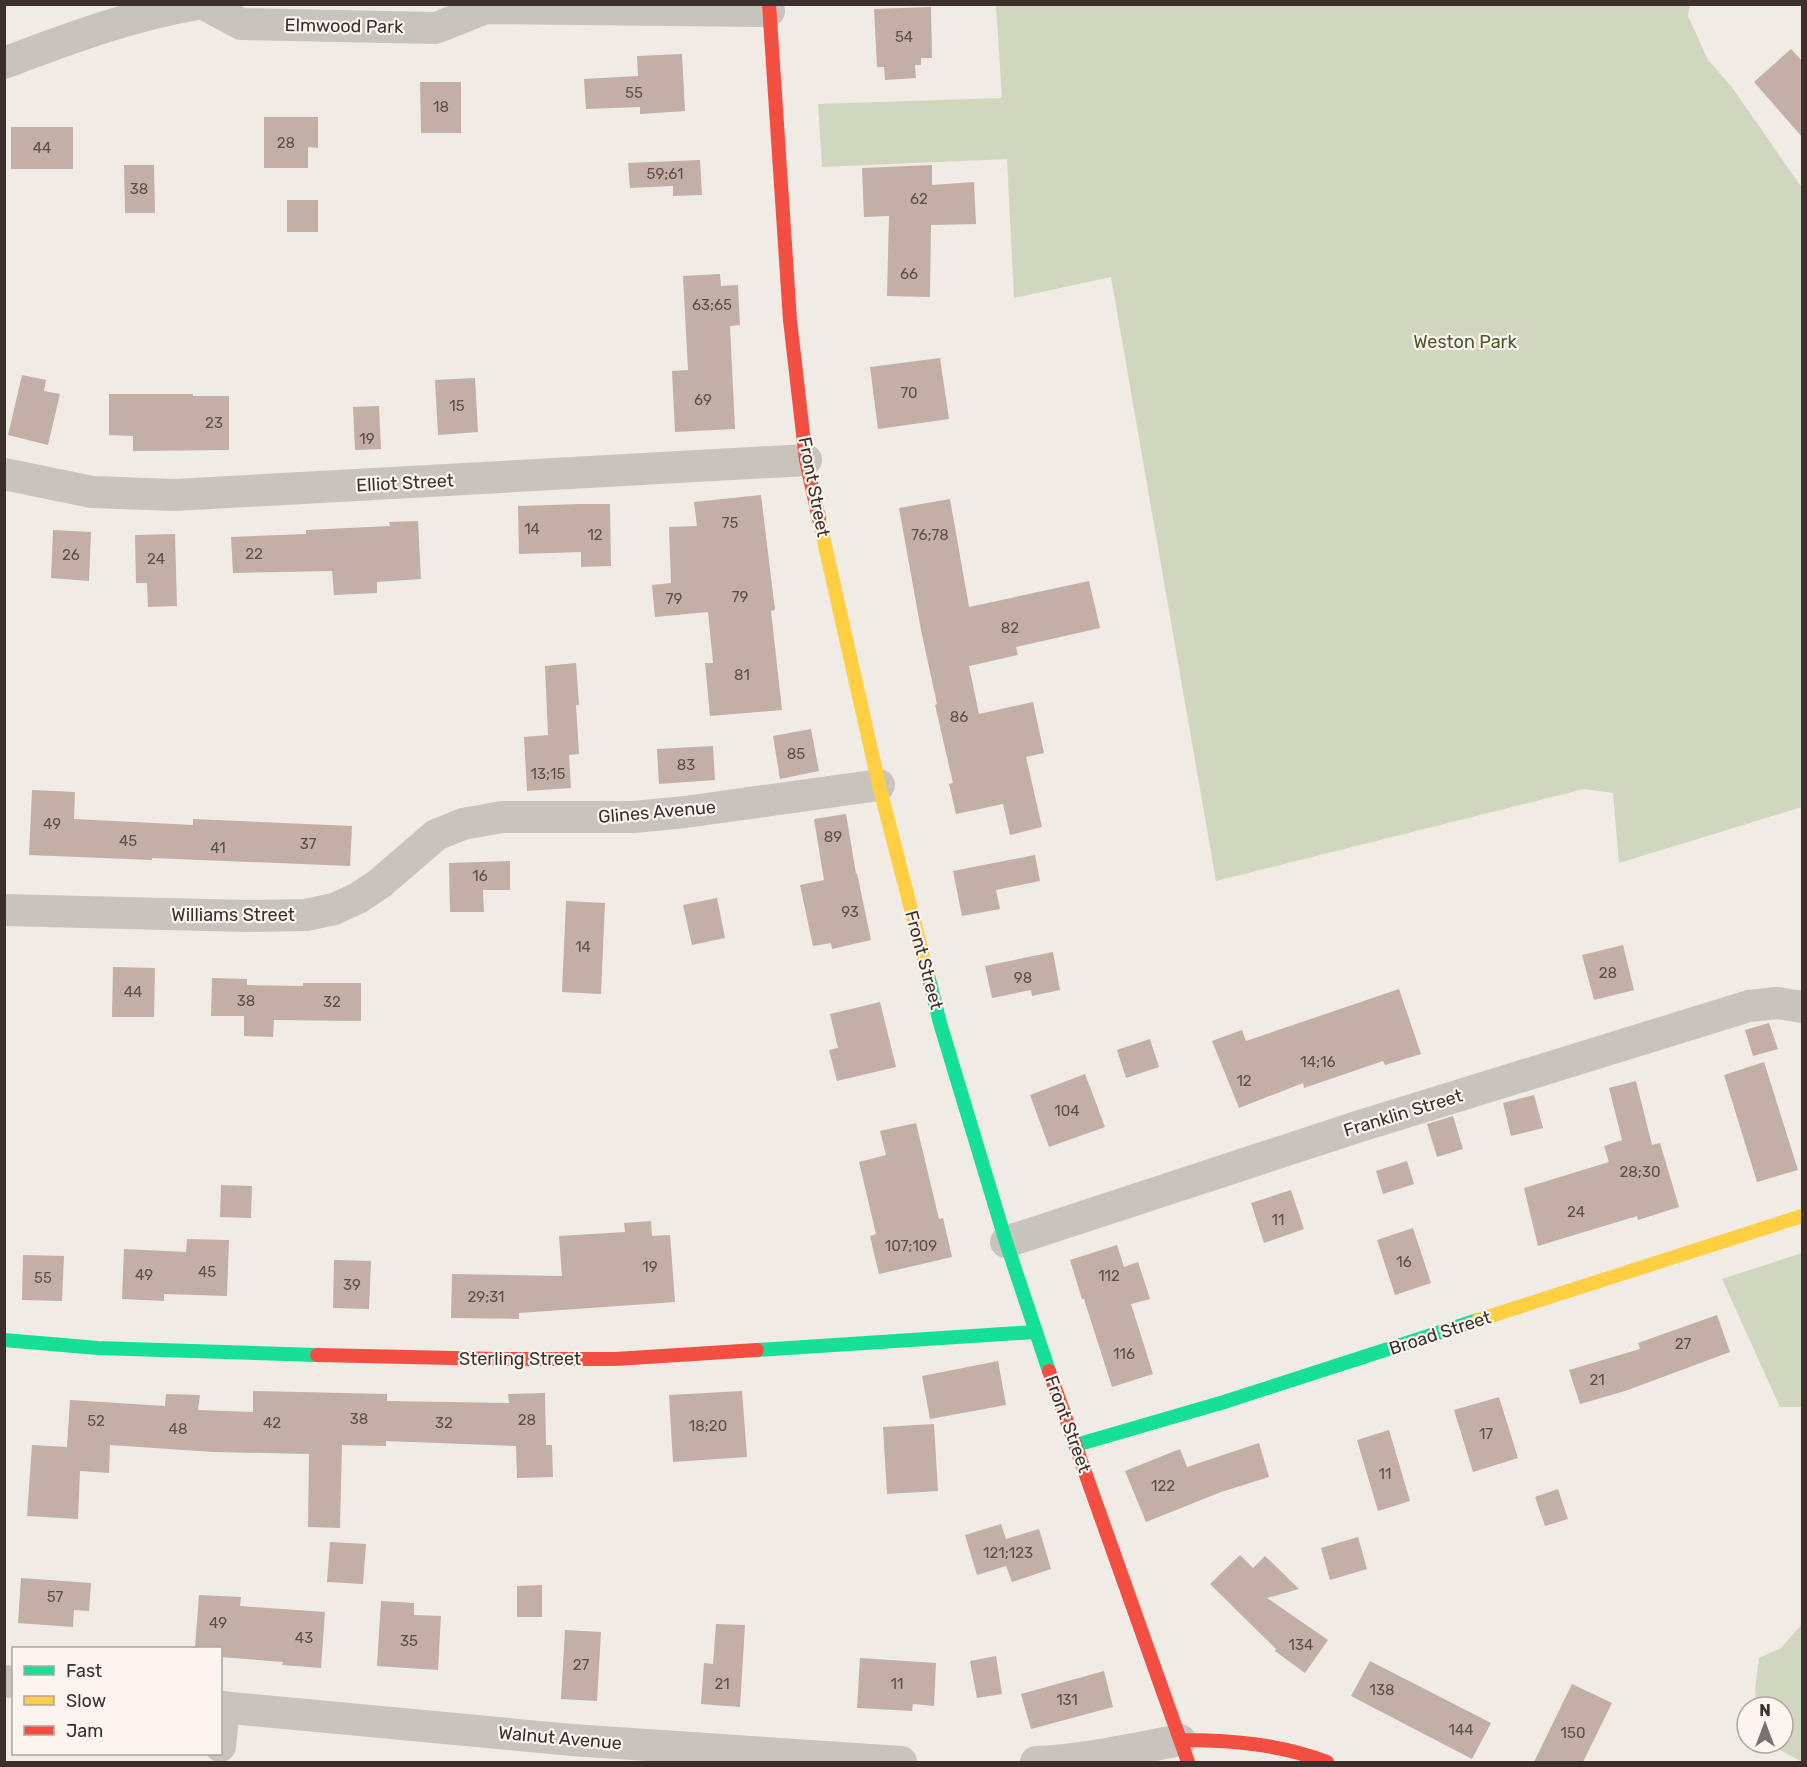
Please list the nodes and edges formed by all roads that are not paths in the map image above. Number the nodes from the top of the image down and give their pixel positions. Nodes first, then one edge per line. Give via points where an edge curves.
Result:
1 (198, 4) edge
2 (204, 4) edge
3 (483, 6) edge
4 (769, 8) edge
5 (4, 63) edge
6 (806, 460) junction
7 (4, 474) edge
8 (879, 785) junction
9 (436, 835) joint
10 (4, 910) edge
11 (1803, 1007) edge
12 (1803, 1216) edge
13 (1006, 1242) junction
14 (1035, 1332) junction
15 (4, 1340) edge
16 (1076, 1445) junction
17 (222, 1707) edge
18 (572, 1751) edge
19 (1184, 1751) edge
20 (901, 1762) edge
21 (1036, 1762) edge
22 (1327, 1762) edge

1 - 5 street via 90,30
2 - 3 street, Elmwood Park via 241,24 436,28
3 - 4 street, Elmwood Park
4 - 6 street, Front Street via 790,320
6 - 7 street, Elliot Street via 176,495 92,492
6 - 8 street, Front Street
8 - 9 street, Glines Avenue via 634,817 502,817 464,824
8 - 13 street, Front Street via 940,1023
9 - 10 street, Williams Street via 358,898 306,915
11 - 13 street, Franklin Street via 1778,1003 1749,1006 1357,1127
12 - 16 street, Broad Street via 1224,1402
13 - 14 street, Front Street
14 - 15 street, Sterling Street via 615,1359 244,1353
14 - 16 street, Front Street
16 - 19 street, Front Street
17 - 18 street, Walnut Avenue
18 - 20 street, Walnut Avenue
19 - 21 street via 1110,1753
19 - 22 street via 1227,1739 1270,1744

